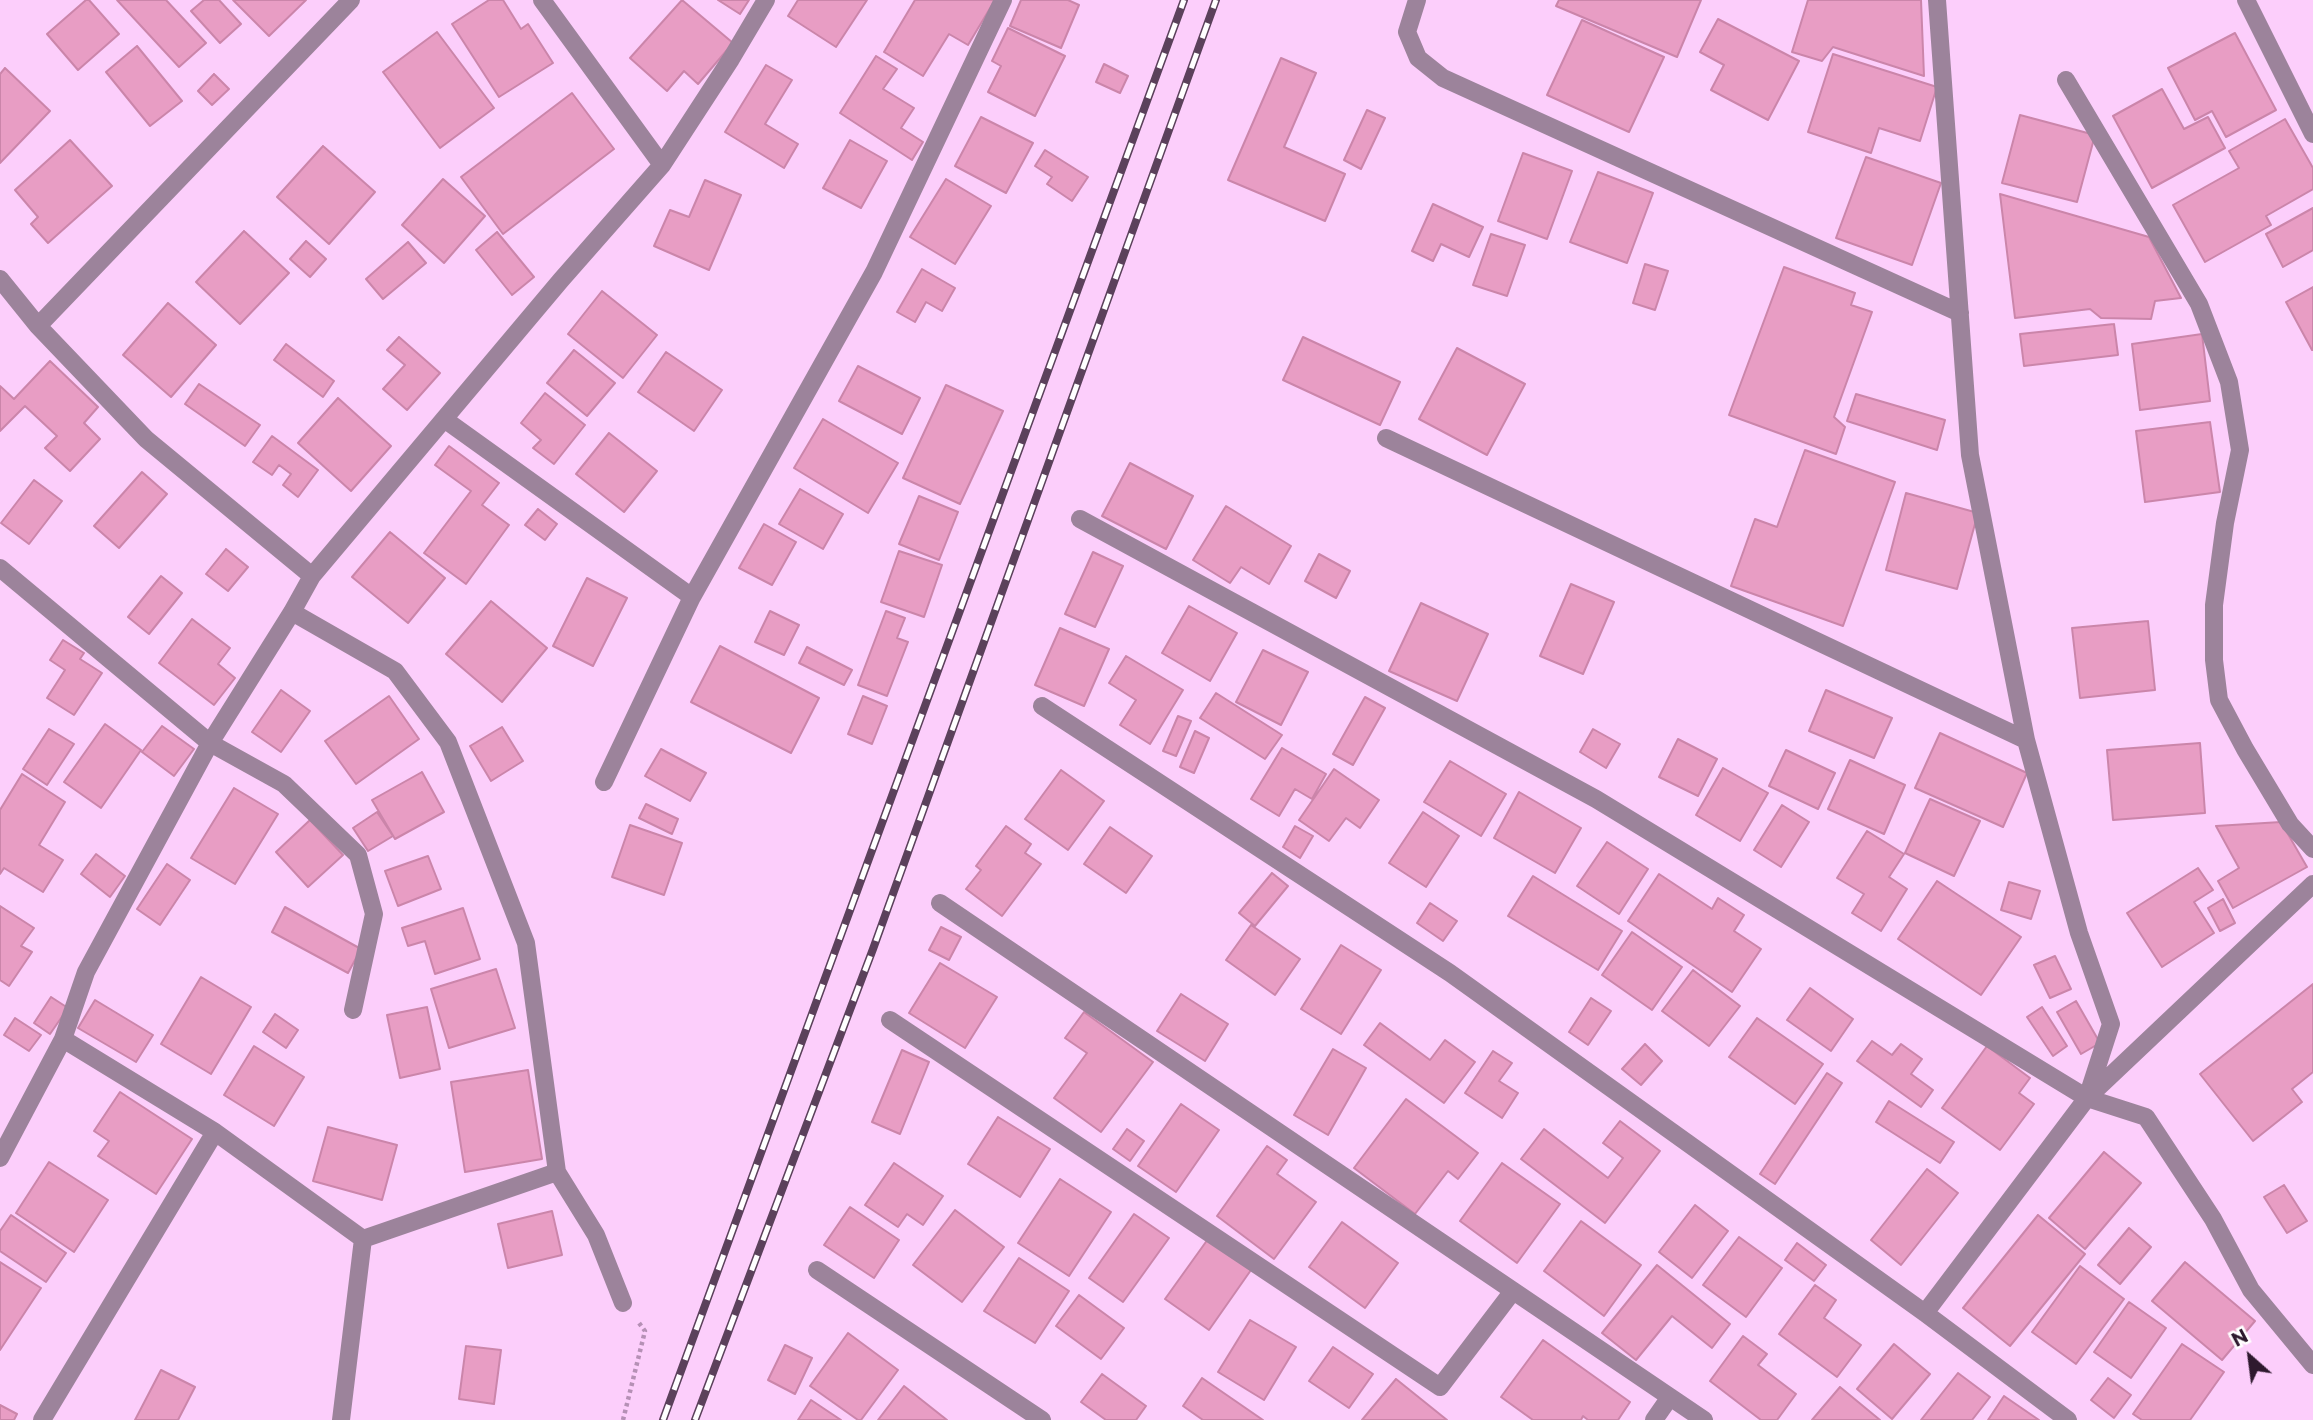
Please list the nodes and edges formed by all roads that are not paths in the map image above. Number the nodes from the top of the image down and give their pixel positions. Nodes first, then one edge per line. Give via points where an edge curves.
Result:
1 (351, 0) edge
2 (542, 0) edge
3 (766, 0) edge
4 (1003, 0) edge
5 (1417, 0) edge
6 (1937, 0) edge
7 (2246, 0) edge
8 (2066, 80) dead end
9 (2313, 134) edge
10 (662, 165) junction
11 (0, 279) edge
12 (1960, 313) junction
13 (38, 326) junction
14 (444, 419) junction
15 (1386, 438) dead end
16 (1080, 519) dead end
17 (0, 568) edge
18 (312, 576) junction
19 (692, 597) junction
20 (292, 612) junction
21 (1042, 706) dead end
22 (2026, 740) junction
23 (210, 743) junction
24 (604, 782) dead end
25 (2313, 849) edge
26 (2313, 884) edge
27 (940, 903) dead end
28 (353, 1010) dead end
29 (890, 1020) dead end
30 (63, 1039) junction
31 (2087, 1098) junction
32 (215, 1132) junction
33 (0, 1158) edge
34 (556, 1172) junction
35 (363, 1239) junction
36 (817, 1270) dead end
37 (1513, 1291) junction
38 (623, 1303) road end
39 (1925, 1313) junction
40 (2313, 1365) edge
41 (1670, 1397) junction
42 (43, 1420) edge
43 (341, 1420) edge
44 (1042, 1420) edge
45 (1654, 1420) edge
46 (1704, 1420) edge
47 (2068, 1420) edge

1 - 13 street
2 - 10 street
3 - 10 street
4 - 19 street via 874,272
5 - 12 street via 1407,32 1418,58 1443,78
6 - 12 street
7 - 9 street
8 - 25 street via 2199,304 2229,382 2240,450 2214,606 2219,700 2290,824
10 - 14 street
11 - 13 street
12 - 22 street via 1970,455
13 - 18 street via 146,439
14 - 18 street
14 - 19 street
15 - 22 street
16 - 31 street via 1596,799
17 - 23 street
18 - 20 street
19 - 24 street
20 - 23 street
20 - 34 street via 395,671 448,742 526,943
21 - 39 street via 1450,973
22 - 31 street via 2079,933 2111,1024
23 - 28 street via 284,784 358,855 374,914
23 - 30 street via 86,972
26 - 31 street
27 - 37 street
29 - 37 street via 1440,1387
30 - 32 street
30 - 33 street
31 - 39 street
31 - 40 street via 2146,1117 2213,1219 2251,1290
32 - 35 street
32 - 42 street
34 - 35 street
34 - 38 street via 596,1235
35 - 43 street
36 - 44 street
37 - 41 street
39 - 47 street
41 - 45 street
41 - 46 street

